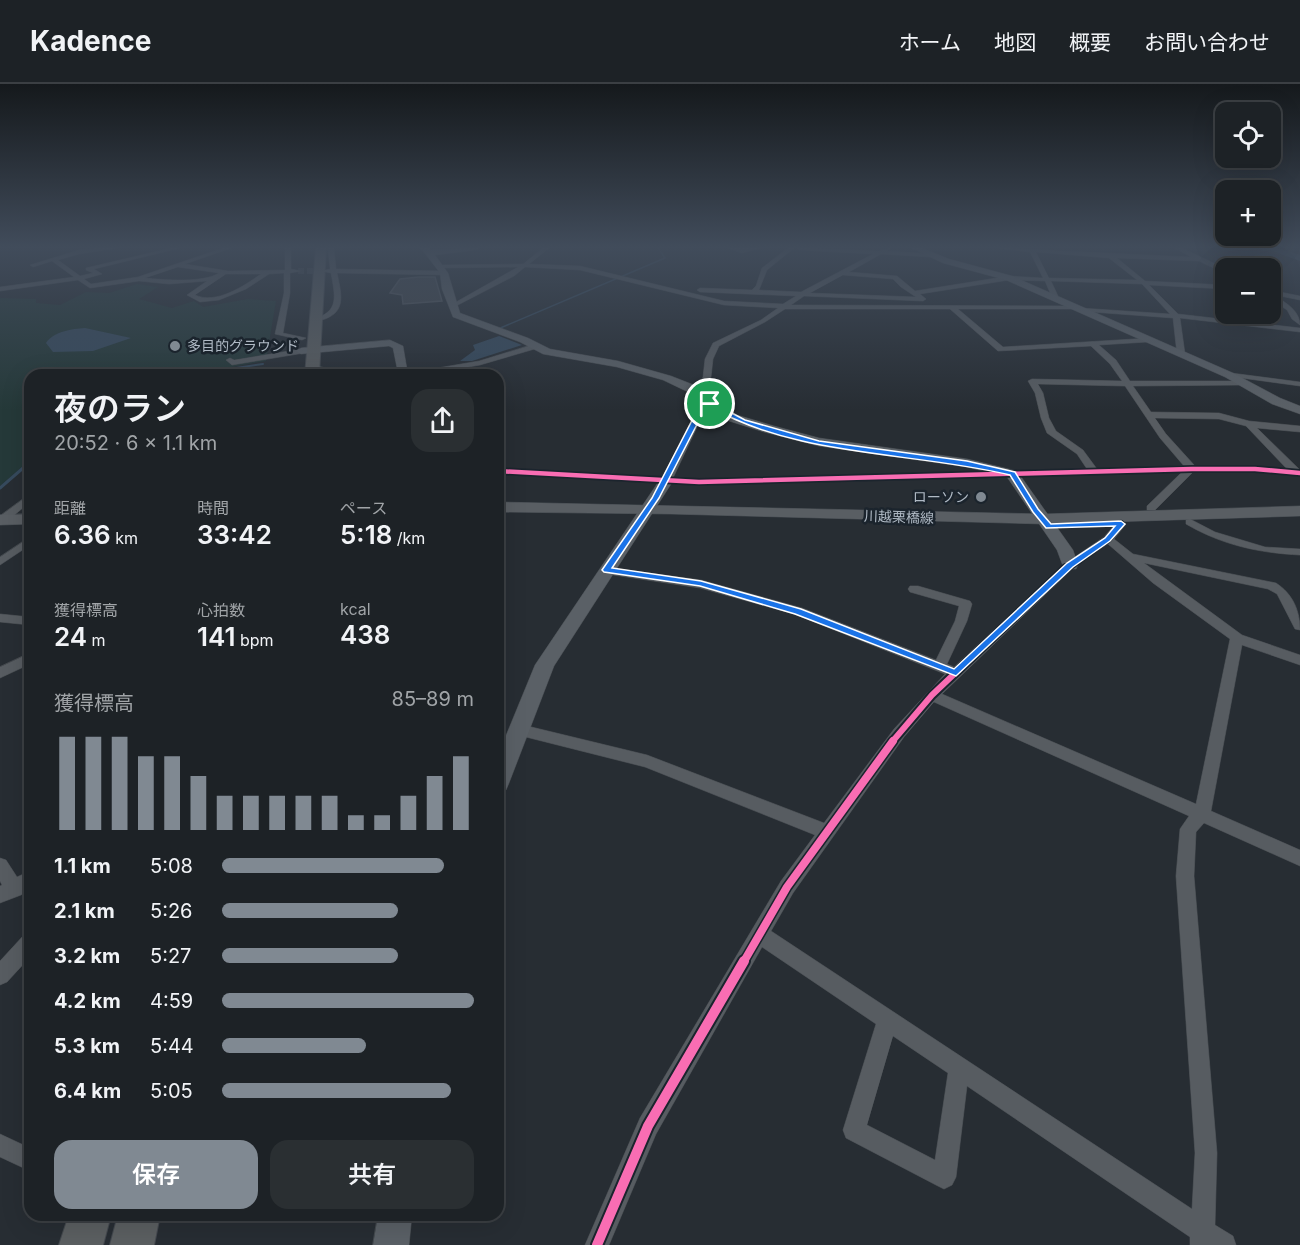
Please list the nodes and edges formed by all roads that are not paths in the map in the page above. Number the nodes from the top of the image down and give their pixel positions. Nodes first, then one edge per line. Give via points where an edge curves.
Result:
1 (285, 302) edge
2 (316, 302) edge
3 (334, 302) edge
4 (451, 302) edge
5 (459, 302) edge
6 (721, 302) edge
7 (790, 302) edge
8 (928, 302) edge
9 (1064, 302) edge
10 (1163, 302) edge
11 (1281, 302) edge
12 (452, 306) junction
13 (304, 307) dead end
14 (783, 307) junction
15 (937, 308) junction
16 (953, 308) junction
17 (1077, 308) junction
18 (1176, 316) junction
19 (315, 320) junction
20 (1300, 323) edge
21 (1300, 330) edge
22 (1147, 340) junction
23 (1094, 345) junction
24 (305, 346) junction
25 (535, 346) junction
26 (1181, 354) junction
27 (230, 360) dead end
28 (308, 369) edge
29 (403, 369) edge
30 (444, 369) edge
31 (1229, 375) junction
32 (1243, 383) junction
33 (1129, 384) junction
34 (1300, 384) edge
35 (697, 394) junction
36 (707, 402) junction
37 (1300, 410) edge
38 (1148, 415) junction
39 (1249, 424) junction
40 (1300, 429) edge
41 (1190, 469) junction
42 (504, 471) edge
43 (1094, 472) junction
44 (1298, 473) edge
45 (1012, 474) junction
46 (666, 481) junction
47 (24, 503) edge
48 (504, 507) edge
49 (1151, 508) dead end
50 (1300, 511) edge
51 (646, 512) junction
52 (504, 514) edge
53 (1300, 518) edge
54 (24, 519) edge
55 (1, 520) edge
56 (1190, 522) junction
57 (1046, 523) junction
58 (1121, 524) junction
59 (1108, 539) junction
60 (24, 544) edge
61 (1300, 552) edge
62 (1129, 556) junction
63 (0, 562) edge
64 (1070, 565) junction
65 (607, 570) junction
66 (914, 589) dead end
67 (0, 618) edge
68 (24, 620) edge
69 (1300, 626) edge
70 (1237, 638) junction
71 (1300, 660) edge
72 (24, 661) edge
73 (940, 665) junction
74 (0, 673) edge
75 (956, 673) junction
76 (932, 695) junction
77 (519, 730) junction
78 (504, 768) edge
79 (1202, 814) junction
80 (827, 832) junction
81 (1300, 858) edge
82 (0, 866) edge
83 (15, 888) edge
84 (759, 934) junction
85 (24, 949) edge
86 (1, 973) edge
87 (888, 1020) junction
88 (959, 1068) junction
89 (0, 1145) edge
90 (24, 1157) edge
91 (88, 1221) edge
92 (138, 1221) edge
93 (394, 1221) edge
94 (1202, 1238) edge
95 (81, 1245) edge
96 (132, 1245) edge
97 (391, 1245) edge
98 (597, 1245) edge
99 (1224, 1245) edge

1 - 24 street via 279,334
2 - 19 highway
3 - 19 street via 333,312
4 - 12 street
5 - 12 street
6 - 14 street
7 - 14 street
8 - 15 street
9 - 17 street
10 - 18 street
11 - 20 street
12 - 25 street via 460,318
13 - 24 highway
14 - 15 street
14 - 35 street via 716,345
15 - 16 street
16 - 17 street
16 - 23 street via 1001,349
17 - 18 street
17 - 22 street
18 - 21 street
18 - 26 street
19 - 24 highway
22 - 23 street
22 - 26 street
23 - 33 street
24 - 27 street via 240,363
24 - 28 highway
24 - 29 street via 393,343 399,348
25 - 30 street via 480,363
25 - 35 street via 558,355 642,370
26 - 31 street
31 - 32 street
31 - 34 street
32 - 33 street
32 - 37 street
33 - 38 street
33 - 43 street via 1032,381 1052,433 1080,452
35 - 36 street
36 - 45 street via 733,418 819,442 967,463
36 - 46 street
38 - 39 street via 1219,416
38 - 41 street
39 - 40 street
39 - 44 street
41 - 43 street
41 - 44 street
41 - 49 street
42 - 46 street
43 - 45 street
45 - 46 street
45 - 57 street
46 - 51 street
47 - 55 street
48 - 51 main road, 川越栗橋線
50 - 57 main road, 川越栗橋線
51 - 52 main road, 川越栗橋線
51 - 57 main road, 川越栗橋線 via 978,526
51 - 65 street
53 - 56 main road, 川越栗橋線
54 - 55 main road
56 - 58 main road, 川越栗橋線
56 - 61 street via 1211,534 1264,550
57 - 58 main road, 川越栗橋線
57 - 64 street
58 - 59 street
59 - 62 street
59 - 64 street
60 - 63 street
62 - 69 street via 1272,586 1282,592
62 - 70 street
64 - 75 street
65 - 73 street via 701,584 798,612
65 - 77 street via 545,665
66 - 73 street via 966,603
67 - 68 street
70 - 71 street
70 - 79 street
72 - 74 street
73 - 75 street
75 - 76 street
76 - 79 street
76 - 80 street via 899,733
77 - 78 street
77 - 80 street via 647,761
79 - 81 street
79 - 94 street via 1188,829 1184,862 1206,1153
80 - 84 street
82 - 83 street
84 - 87 street
84 - 98 street via 648,1126
85 - 86 street
87 - 88 street
87 - 88 street via 854,1130 944,1177
88 - 94 street
89 - 90 street
91 - 95 highway
92 - 96 highway
93 - 97 street
94 - 99 street

